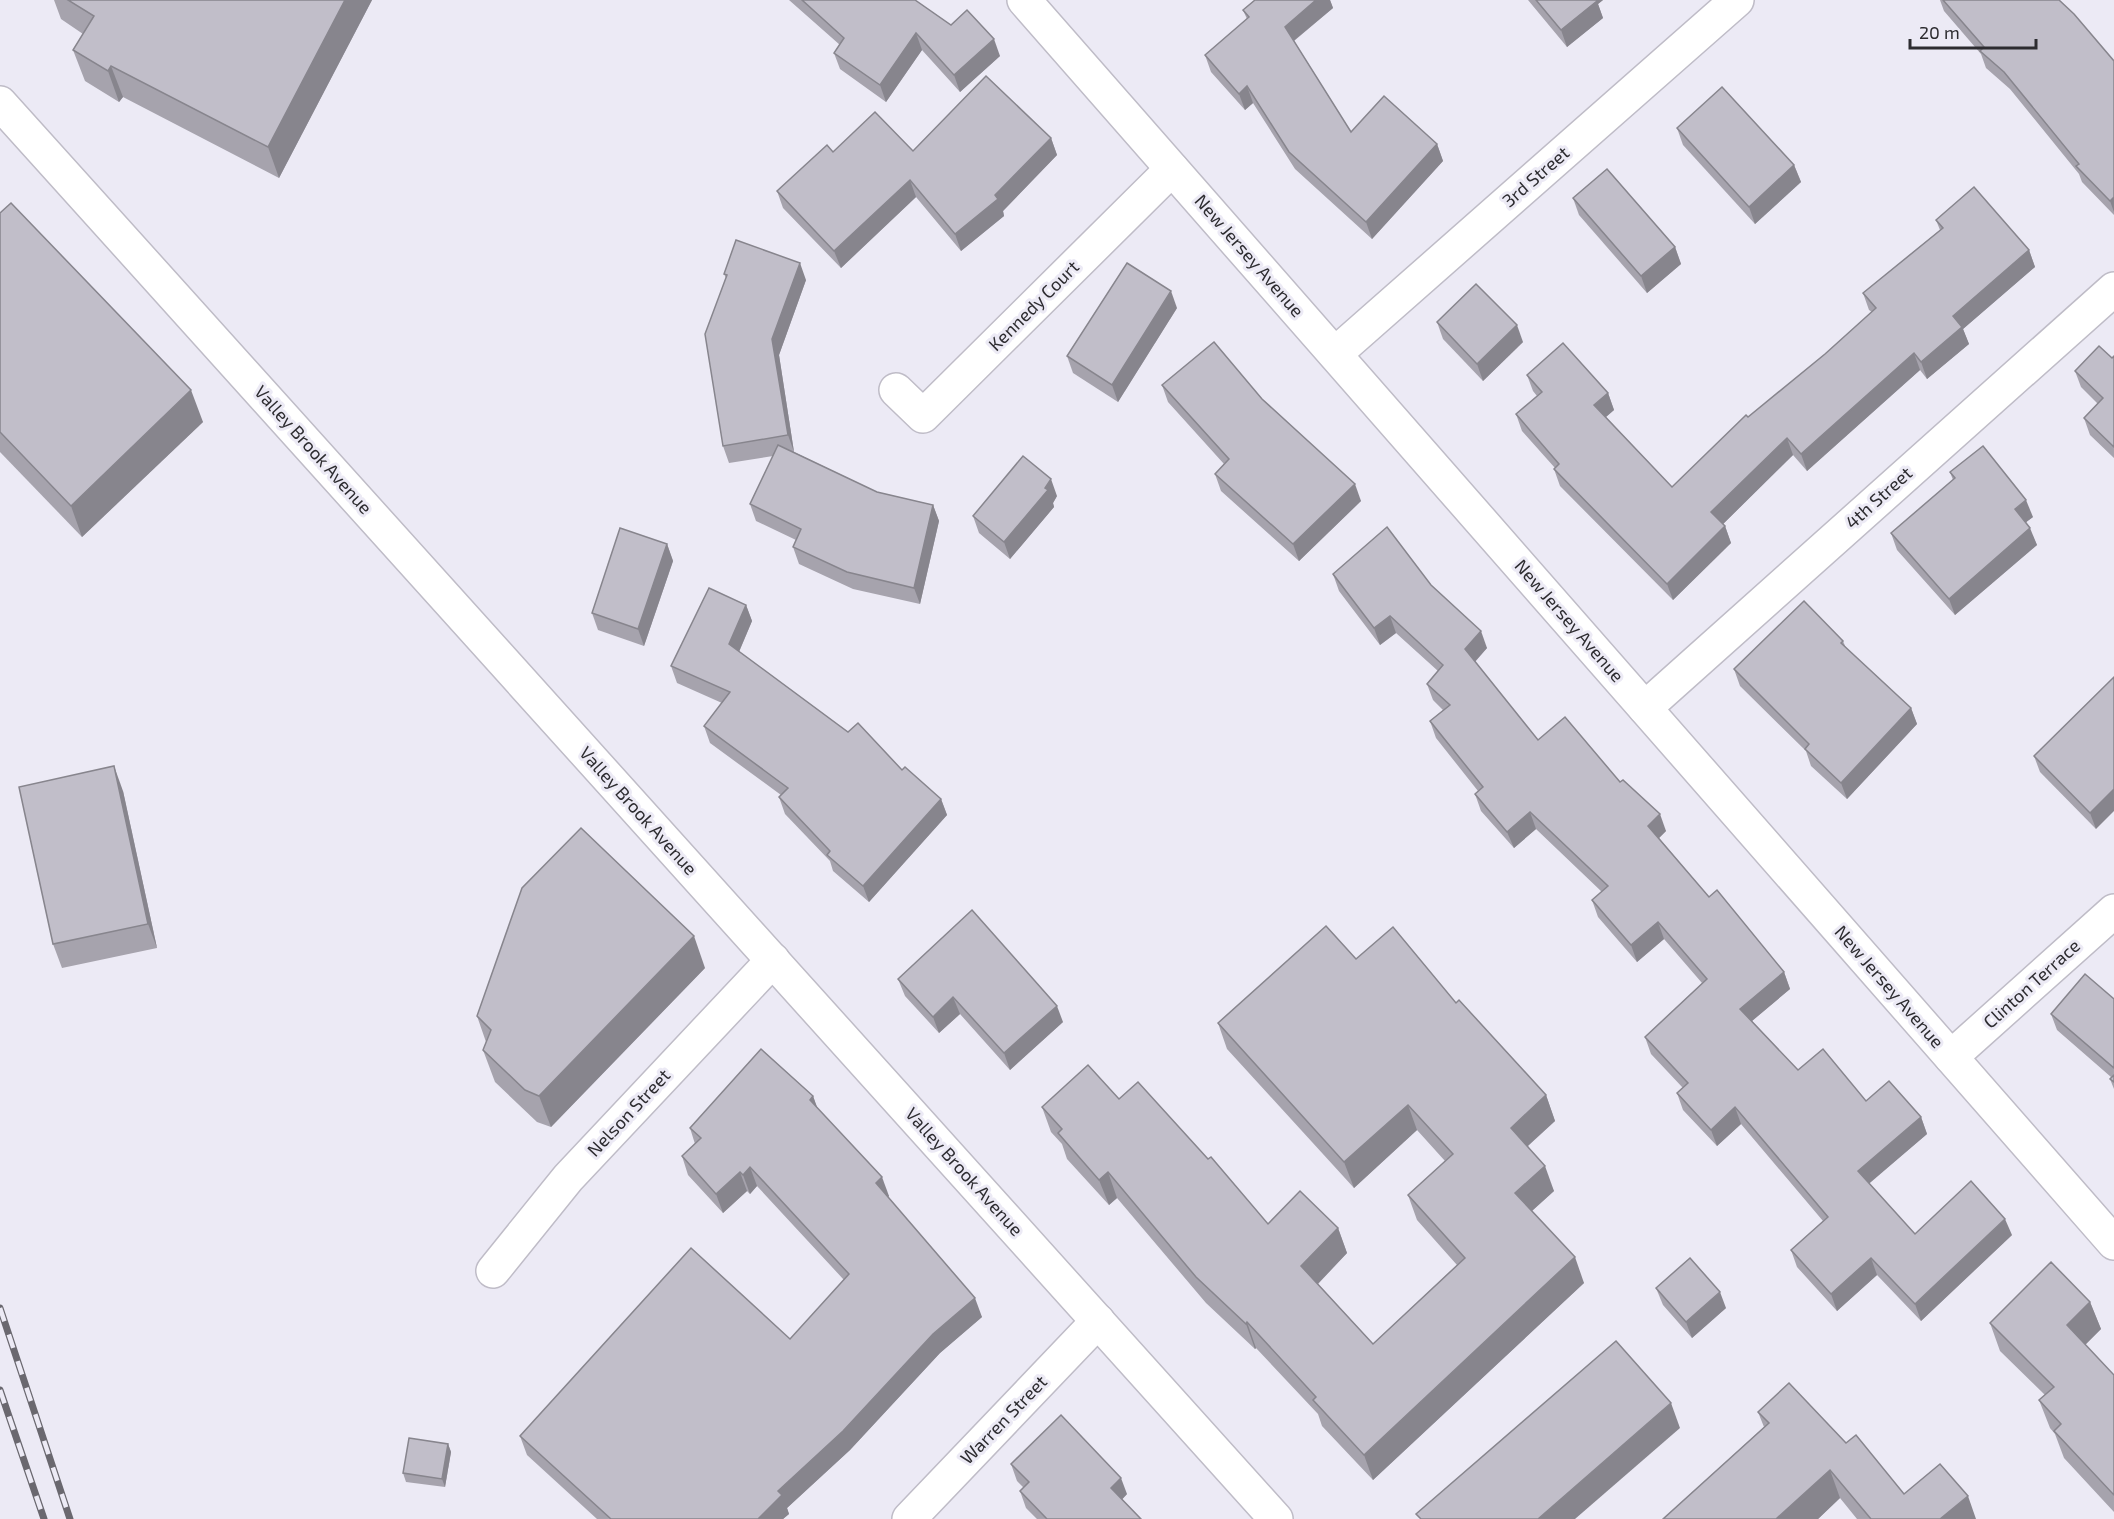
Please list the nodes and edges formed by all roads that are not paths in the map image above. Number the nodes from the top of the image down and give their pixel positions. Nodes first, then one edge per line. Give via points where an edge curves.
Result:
1 (1024, 0) edge
2 (1737, 0) edge
3 (0, 103) edge
4 (1172, 169) junction
5 (2114, 289) edge
6 (1335, 354) junction
7 (896, 390) dead end
8 (1645, 708) junction
9 (2114, 912) edge
10 (773, 960) junction
11 (1951, 1057) junction
12 (2114, 1243) edge
13 (493, 1271) dead end
14 (1098, 1321) junction
15 (909, 1519) edge
16 (1276, 1519) edge

1 - 4 street, New Jersey Avenue
2 - 6 street, 3rd Street
3 - 10 street, Valley Brook Avenue
4 - 6 street, New Jersey Avenue
4 - 7 street, Kennedy Court via 923,416
5 - 8 street, 4th Street
6 - 8 street, New Jersey Avenue
8 - 11 street, New Jersey Avenue
9 - 11 street, Clinton Terrace
10 - 13 street, Nelson Street via 568,1178
10 - 14 street, Valley Brook Avenue
11 - 12 street, New Jersey Avenue
14 - 15 street, Warren Street
14 - 16 street, Valley Brook Avenue

